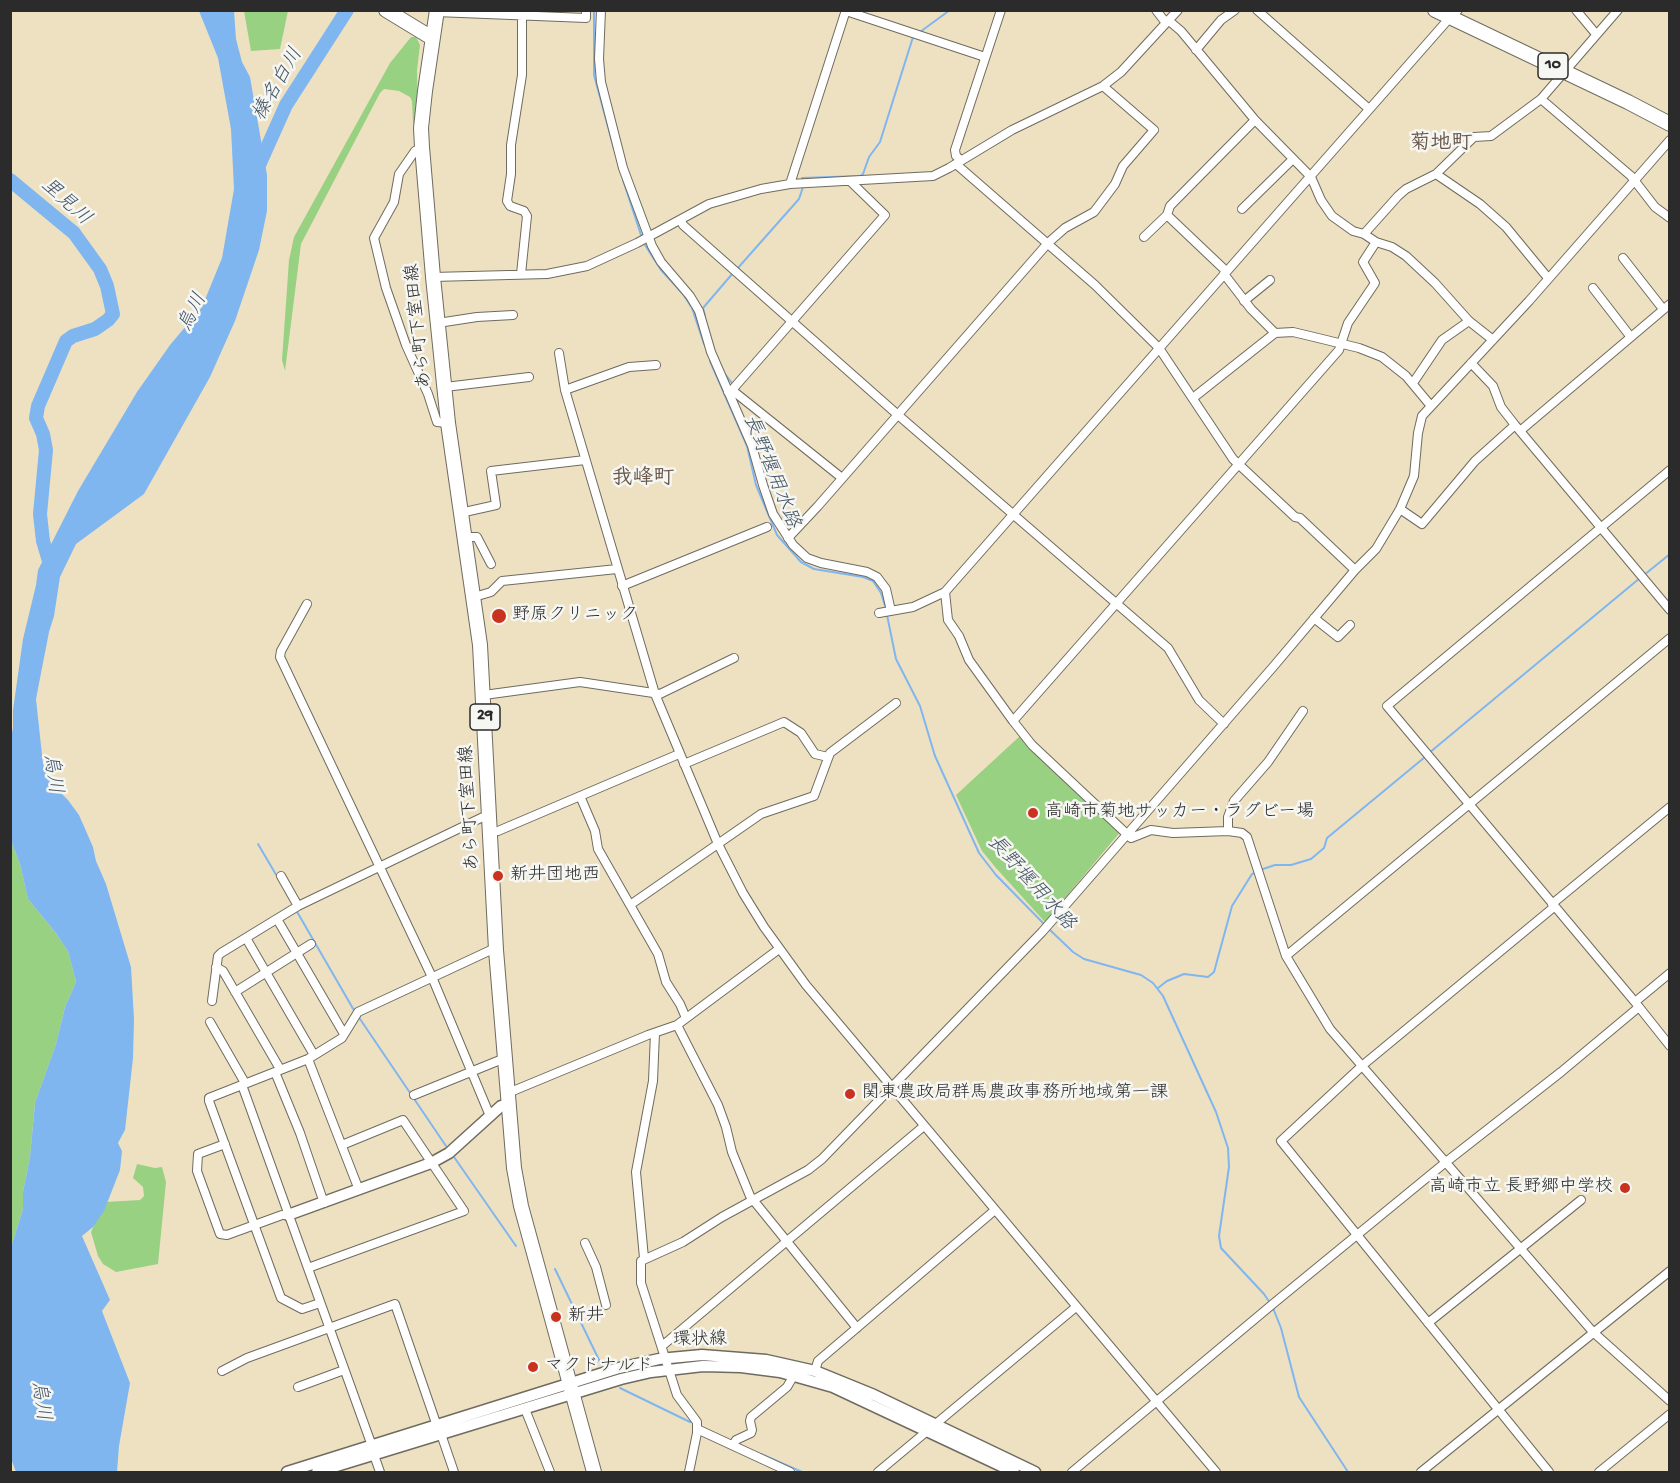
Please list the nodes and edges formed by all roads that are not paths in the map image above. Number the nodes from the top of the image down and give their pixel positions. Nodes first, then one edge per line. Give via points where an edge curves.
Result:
1 (386, 10) edge
2 (586, 10) edge
3 (601, 10) edge
4 (1001, 10) edge
5 (1156, 10) edge
6 (1178, 10) edge
7 (1235, 10) edge
8 (1257, 10) edge
9 (1435, 10) edge
10 (1575, 10) edge
11 (1618, 10) edge
12 (436, 11) edge
13 (846, 11) edge
14 (1454, 14) edge
15 (522, 16) junction
16 (1167, 22) junction
17 (1596, 34) junction
18 (432, 38) junction
19 (1196, 50) junction
20 (985, 57) junction
21 (1565, 72) junction
22 (1103, 86) junction
23 (1541, 99) junction
24 (1369, 109) junction
25 (1255, 120) junction
26 (1670, 124) edge
27 (1670, 140) edge
28 (422, 147) junction
29 (1293, 159) junction
30 (959, 162) junction
31 (1436, 174) junction
32 (1311, 177) junction
33 (1633, 181) junction
34 (851, 182) junction
35 (790, 184) junction
36 (1242, 209) dead end
37 (1167, 215) junction
38 (1670, 218) edge
39 (681, 220) junction
40 (1364, 234) junction
41 (1144, 237) dead end
42 (648, 238) junction
43 (1048, 243) junction
44 (1376, 243) junction
45 (1623, 258) dead end
46 (1225, 273) junction
47 (521, 274) junction
48 (433, 278) junction
49 (1548, 278) junction
50 (1270, 280) dead end
51 (1593, 288) dead end
52 (1245, 301) junction
53 (1666, 306) edge
54 (513, 315) dead end
55 (793, 321) junction
56 (1469, 321) junction
57 (438, 323) junction
58 (1275, 333) junction
59 (1630, 336) junction
60 (1493, 340) junction
61 (1341, 344) junction
62 (1159, 348) junction
63 (559, 353) dead end
64 (1471, 363) junction
65 (656, 365) dead end
66 (529, 377) dead end
67 (1413, 383) junction
68 (445, 387) junction
69 (564, 390) junction
70 (730, 391) junction
71 (1193, 398) junction
72 (1431, 406) junction
73 (898, 415) junction
74 (448, 423) junction
75 (1518, 428) junction
76 (585, 460) junction
77 (1238, 465) junction
78 (1670, 470) edge
79 (842, 478) junction
80 (1400, 509) junction
81 (460, 513) junction
82 (1015, 515) junction
83 (767, 527) dead end
84 (1601, 528) junction
85 (465, 537) junction
86 (788, 538) junction
87 (491, 564) dead end
88 (617, 568) junction
89 (1355, 570) junction
90 (622, 586) junction
91 (945, 592) junction
92 (474, 597) junction
93 (307, 604) dead end
94 (1116, 604) junction
95 (1670, 610) edge
96 (1314, 618) junction
97 (1350, 625) dead end
98 (1670, 638) edge
99 (734, 658) dead end
100 (484, 694) junction
101 (655, 694) junction
102 (896, 703) dead end
103 (1303, 711) dead end
104 (1013, 721) junction
105 (1224, 724) junction
106 (679, 754) junction
107 (828, 757) junction
108 (684, 764) junction
109 (580, 796) junction
110 (1470, 805) junction
111 (1670, 807) edge
112 (489, 816) junction
113 (1228, 831) junction
114 (491, 832) junction
115 (1126, 834) junction
116 (718, 844) junction
117 (380, 867) junction
118 (281, 876) dead end
119 (630, 905) junction
120 (1553, 905) junction
121 (298, 906) junction
122 (277, 919) junction
123 (246, 938) junction
124 (311, 944) dead end
125 (779, 949) junction
126 (496, 950) junction
127 (297, 954) junction
128 (1286, 956) junction
129 (216, 967) junction
130 (266, 973) junction
131 (1670, 973) edge
132 (432, 977) junction
133 (235, 992) junction
134 (212, 1001) dead end
135 (1637, 1004) junction
136 (686, 1018) junction
137 (210, 1022) dead end
138 (677, 1025) junction
139 (655, 1033) junction
140 (344, 1034) junction
141 (1670, 1046) edge
142 (311, 1057) junction
143 (505, 1058) junction
144 (1363, 1065) junction
145 (277, 1071) junction
146 (471, 1071) junction
147 (243, 1084) junction
148 (892, 1088) junction
149 (414, 1095) dead end
150 (508, 1099) junction
151 (490, 1116) junction
152 (924, 1126) junction
153 (225, 1144) junction
154 (342, 1145) junction
155 (1446, 1162) junction
156 (431, 1163) junction
157 (359, 1190) junction
158 (753, 1200) junction
159 (1581, 1200) dead end
160 (324, 1203) junction
161 (994, 1210) junction
162 (288, 1215) junction
163 (255, 1225) junction
164 (1357, 1236) junction
165 (787, 1241) junction
166 (585, 1243) dead end
167 (1521, 1248) junction
168 (644, 1258) junction
169 (308, 1268) junction
170 (1670, 1271) edge
171 (320, 1303) junction
172 (606, 1305) dead end
173 (1076, 1307) junction
174 (1428, 1323) junction
175 (329, 1328) junction
176 (857, 1328) junction
177 (1593, 1332) junction
178 (662, 1346) junction
179 (667, 1364) junction
180 (344, 1370) junction
181 (222, 1371) dead end
182 (815, 1371) junction
183 (794, 1375) junction
184 (298, 1387) dead end
185 (572, 1387) junction
186 (1155, 1401) junction
187 (1670, 1401) edge
188 (525, 1410) junction
189 (1499, 1410) junction
190 (1670, 1414) edge
191 (932, 1428) junction
192 (697, 1429) junction
193 (439, 1430) junction
194 (733, 1445) junction
195 (373, 1450) junction
196 (550, 1472) edge
197 (287, 1473) edge
198 (317, 1473) edge
199 (380, 1473) edge
200 (454, 1473) edge
201 (594, 1473) edge
202 (689, 1473) edge
203 (790, 1473) edge
204 (878, 1473) edge
205 (1014, 1473) edge
206 (1035, 1473) edge
207 (1072, 1473) edge
208 (1216, 1473) edge
209 (1421, 1473) edge
210 (1549, 1473) edge
211 (1599, 1473) edge

1 - 18 main road
2 - 15 street via 586,18
3 - 42 street via 599,59 603,93 623,168
4 - 20 street
5 - 16 street
6 - 16 street
7 - 19 street via 1221,20
8 - 24 street
9 - 14 main road, 10
10 - 17 street
11 - 17 street
12 - 15 street
12 - 18 main road, あら町下室田線 / 29
13 - 20 street
13 - 35 street
14 - 21 main road, 10
14 - 24 street
15 - 47 street via 522,75 507,201 526,213
16 - 19 street via 1181,31
16 - 22 street
17 - 21 street
18 - 28 main road, あら町下室田線 / 29
19 - 25 street
20 - 30 street via 955,150
21 - 23 street
21 - 26 main road, 10
22 - 30 street via 1012,130
22 - 43 street via 1154,130 1123,166 1094,212
23 - 31 street via 1491,136 1474,137
23 - 33 street
24 - 32 street
25 - 29 street
25 - 37 street via 1170,206
27 - 33 street
28 - 48 main road, あら町下室田線 / 29
28 - 74 street via 399,174 394,202 374,238 406,345 437,422
29 - 32 street
29 - 36 street
30 - 34 street via 922,178
30 - 43 street
31 - 40 street via 1406,189
31 - 49 street via 1506,227
32 - 40 street via 1332,216
32 - 46 street
33 - 38 street
33 - 49 street
34 - 35 street
34 - 55 street via 885,215
35 - 39 street via 718,201
37 - 41 street
37 - 46 street
39 - 42 street
39 - 55 street
40 - 44 street
42 - 47 street via 587,266 557,273
42 - 70 street via 661,262 699,311 711,352
43 - 62 street
43 - 73 street
44 - 56 street via 1406,256
44 - 61 street via 1363,262 1375,283 1348,323
45 - 53 street
46 - 52 street
46 - 62 street
47 - 48 street
48 - 57 main road, あら町下室田線 / 29
49 - 60 street
50 - 52 street
51 - 59 street
52 - 58 street
53 - 59 street
54 - 57 street
55 - 70 street
55 - 73 street
56 - 60 street
56 - 67 street via 1442,340
57 - 68 main road, あら町下室田線 / 29
58 - 61 street via 1293,332
58 - 71 street
59 - 75 street
60 - 64 street
61 - 67 street via 1383,357
61 - 77 street
62 - 71 street
62 - 82 street
63 - 69 street
64 - 72 street
64 - 75 street via 1493,387 1501,406
65 - 69 street via 630,367
66 - 68 street
67 - 72 street
68 - 74 main road, あら町下室田線 / 29
69 - 76 street
70 - 79 street
70 - 86 street via 770,507
71 - 77 street
72 - 80 street via 1422,416 1414,476
73 - 79 street
73 - 82 street
74 - 81 main road, あら町下室田線 / 29
75 - 80 street via 1475,461 1422,524
75 - 84 street
76 - 81 street via 491,471 496,505
76 - 88 street
77 - 89 street
77 - 94 street
78 - 84 street
79 - 86 street
80 - 89 street via 1376,549
81 - 85 main road, あら町下室田線 / 29
82 - 91 street
82 - 94 street
83 - 90 street
84 - 95 street
84 - 110 street via 1387,706
85 - 87 street via 477,537
85 - 92 main road, あら町下室田線 / 29
86 - 91 street via 802,555 814,561 877,577 886,589 886,612 913,607
88 - 90 street
88 - 92 street via 502,580 491,592
89 - 96 street
90 - 101 street
91 - 104 street via 948,620 969,660
92 - 100 main road, あら町下室田線 / 29
93 - 117 street via 280,657
94 - 104 street
94 - 105 street via 1168,648 1199,700
96 - 97 street via 1338,637
96 - 105 street
98 - 110 street
99 - 101 street
100 - 101 street via 580,682
100 - 112 main road, あら町下室田線 / 29
101 - 106 street
102 - 107 street
103 - 113 street via 1268,762 1234,801
104 - 115 street via 1032,745
105 - 115 street
106 - 108 street
106 - 109 street
107 - 108 street via 815,754 801,733 784,722
107 - 116 street via 814,796 761,814
108 - 116 street
109 - 114 street
109 - 119 street via 598,849
110 - 120 street
110 - 128 street
111 - 120 street
112 - 114 main road, あら町下室田線 / 29
112 - 117 street
113 - 115 street via 1151,830 1131,838
113 - 128 street via 1242,833 1250,842
114 - 126 main road, あら町下室田線 / 29
115 - 148 street via 1046,927
116 - 119 street
116 - 125 street
117 - 121 street
117 - 132 street
118 - 121 street
119 - 136 street via 658,954 666,982
120 - 135 street
120 - 144 street
121 - 122 street
122 - 123 street
122 - 127 street
123 - 129 street via 220,953
123 - 130 street
124 - 127 street
125 - 136 street
125 - 148 street
126 - 132 street
126 - 143 main road, あら町下室田線 / 29
127 - 130 street
127 - 140 street
128 - 144 street via 1330,1029
129 - 133 street via 223,971
129 - 134 street
130 - 133 street
130 - 142 street
131 - 135 street
132 - 140 street via 358,1012
132 - 146 street
133 - 145 street
135 - 141 street
135 - 155 street via 1561,1072
136 - 138 street
137 - 147 street
138 - 139 street
138 - 158 street via 718,1105 732,1152
139 - 150 street
139 - 168 street via 652,1081 636,1172
140 - 142 street
142 - 145 street
142 - 154 street
143 - 146 street
143 - 150 main road, あら町下室田線 / 29
144 - 155 street
144 - 164 street via 1281,1141
145 - 147 street
145 - 160 street
146 - 149 street
146 - 151 street
147 - 153 street via 208,1101
147 - 162 street
148 - 152 street
148 - 158 street via 822,1159
150 - 151 street
150 - 185 main road, あら町下室田線 / 29 via 521,1206
151 - 156 street via 449,1153
152 - 161 street
152 - 165 street
153 - 163 street
153 - 163 street via 198,1154 196,1171 220,1234
154 - 156 street via 403,1120
154 - 157 street
155 - 164 street
155 - 167 street
156 - 157 street
156 - 169 street via 464,1211
157 - 160 street
158 - 165 street
158 - 168 street via 684,1242
159 - 167 street
160 - 162 street
161 - 173 street
161 - 176 street
162 - 163 street
162 - 169 street
163 - 171 street via 281,1298 302,1309
164 - 174 street
164 - 186 street
165 - 176 street
165 - 178 street
166 - 172 street
167 - 174 street
167 - 177 street
168 - 178 street via 640,1265 641,1283
169 - 171 street
170 - 177 street
171 - 175 street
173 - 186 street
173 - 191 street
174 - 189 street
175 - 180 street
175 - 181 street
175 - 193 street via 395,1304
176 - 182 street via 819,1360
177 - 187 street
177 - 189 street
178 - 179 street
179 - 182 street, 環状線 via 702,1355 766,1360
179 - 183 street, 環状線 via 762,1369
179 - 185 street, 環状線 via 640,1374
179 - 192 street via 677,1395
180 - 184 street
180 - 195 street
182 - 191 street, 環状線 via 874,1395
183 - 191 street, 環状線
183 - 194 street via 787,1387 751,1417 751,1432
185 - 188 street, 環状線
185 - 193 street, 環状線
185 - 201 main road, 29
186 - 207 street
186 - 208 street
188 - 193 street, 環状線
188 - 196 street
189 - 209 street
189 - 210 street
190 - 211 street
191 - 204 street
191 - 205 street, 環状線
191 - 206 street, 環状線
192 - 194 street
192 - 202 street
193 - 195 street, 環状線
193 - 200 street
194 - 203 street
195 - 197 street, 環状線
195 - 198 street, 環状線
195 - 199 street

